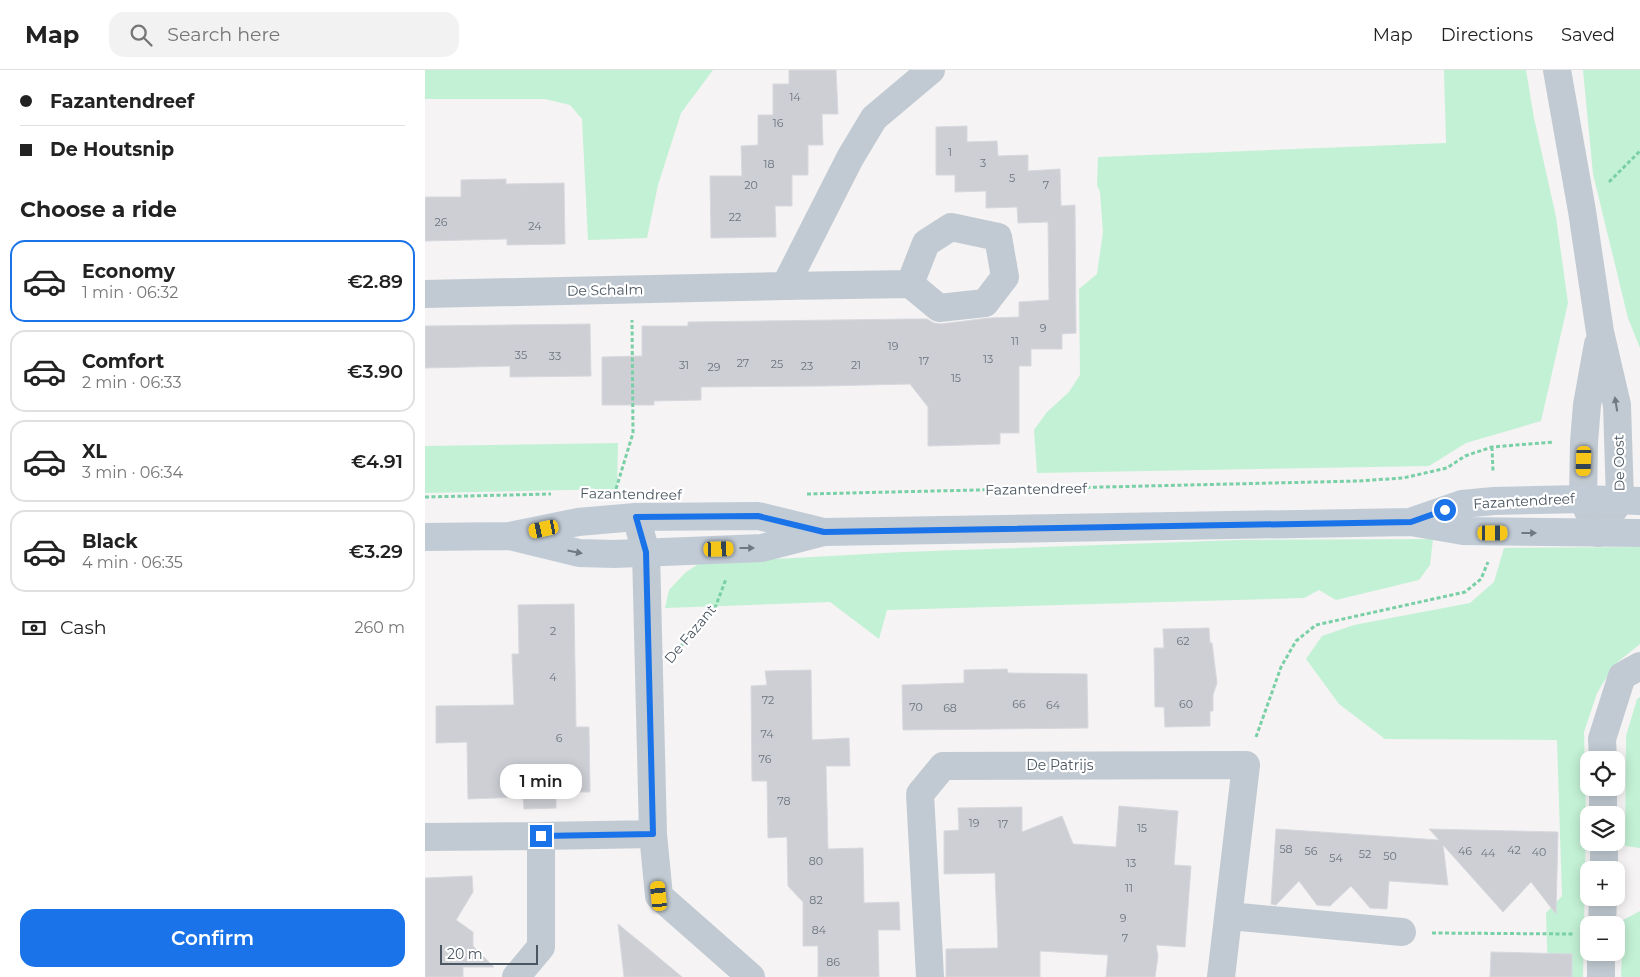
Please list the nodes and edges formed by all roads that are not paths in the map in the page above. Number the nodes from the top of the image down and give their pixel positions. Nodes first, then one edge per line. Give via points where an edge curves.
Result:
1 (931, 70) edge
2 (1557, 70) edge
3 (910, 284) dead end
4 (785, 286) junction
5 (425, 294) edge
6 (1600, 332) junction
7 (1583, 499) junction
8 (1630, 500) edge
9 (636, 517) junction
10 (1411, 522) junction
11 (824, 532) junction
12 (1598, 533) junction
13 (1640, 533) edge
14 (510, 536) junction
15 (425, 537) edge
16 (646, 552) junction
17 (1640, 666) edge
18 (1603, 751) edge
19 (653, 834) junction
20 (541, 836) junction
21 (425, 837) edge
22 (1229, 916) junction
23 (1401, 932) road end
24 (1601, 961) edge
25 (516, 977) edge
26 (751, 977) edge
27 (930, 977) edge
28 (1221, 977) edge
29 (1601, 977) edge

1 - 4 street via 874,118
2 - 6 street, De Oost
3 - 4 street, De Schalm
4 - 5 street, De Schalm
6 - 7 street, De Oost via 1587,405
8 -> 6 street, De Oost via 1617,405
7 - 8 street, Fazantendreef
7 - 10 street, Fazantendreef via 1462,504
7 - 12 street, De Oost
8 - 12 street, De Oost
9 - 11 street, Fazantendreef via 758,516
9 - 14 street, Fazantendreef via 578,522
9 - 16 street, De Fazant
10 - 11 street, Fazantendreef
10 -> 12 street, Fazantendreef via 1493,533
16 -> 11 street, Fazantendreef via 762,548
12 - 13 street, Fazantendreef
14 - 15 street, Fazantendreef
14 -> 16 street, Fazantendreef via 579,553
16 - 19 street, De Fazant
17 - 18 street via 1622,676 1602,739
19 - 20 street
19 - 26 street, De Fazant via 659,896
20 - 21 street
20 - 25 street via 541,947
22 - 23 street
22 - 27 street, De Patrijs via 1246,765 943,766 920,794
22 - 28 street
24 - 29 street

